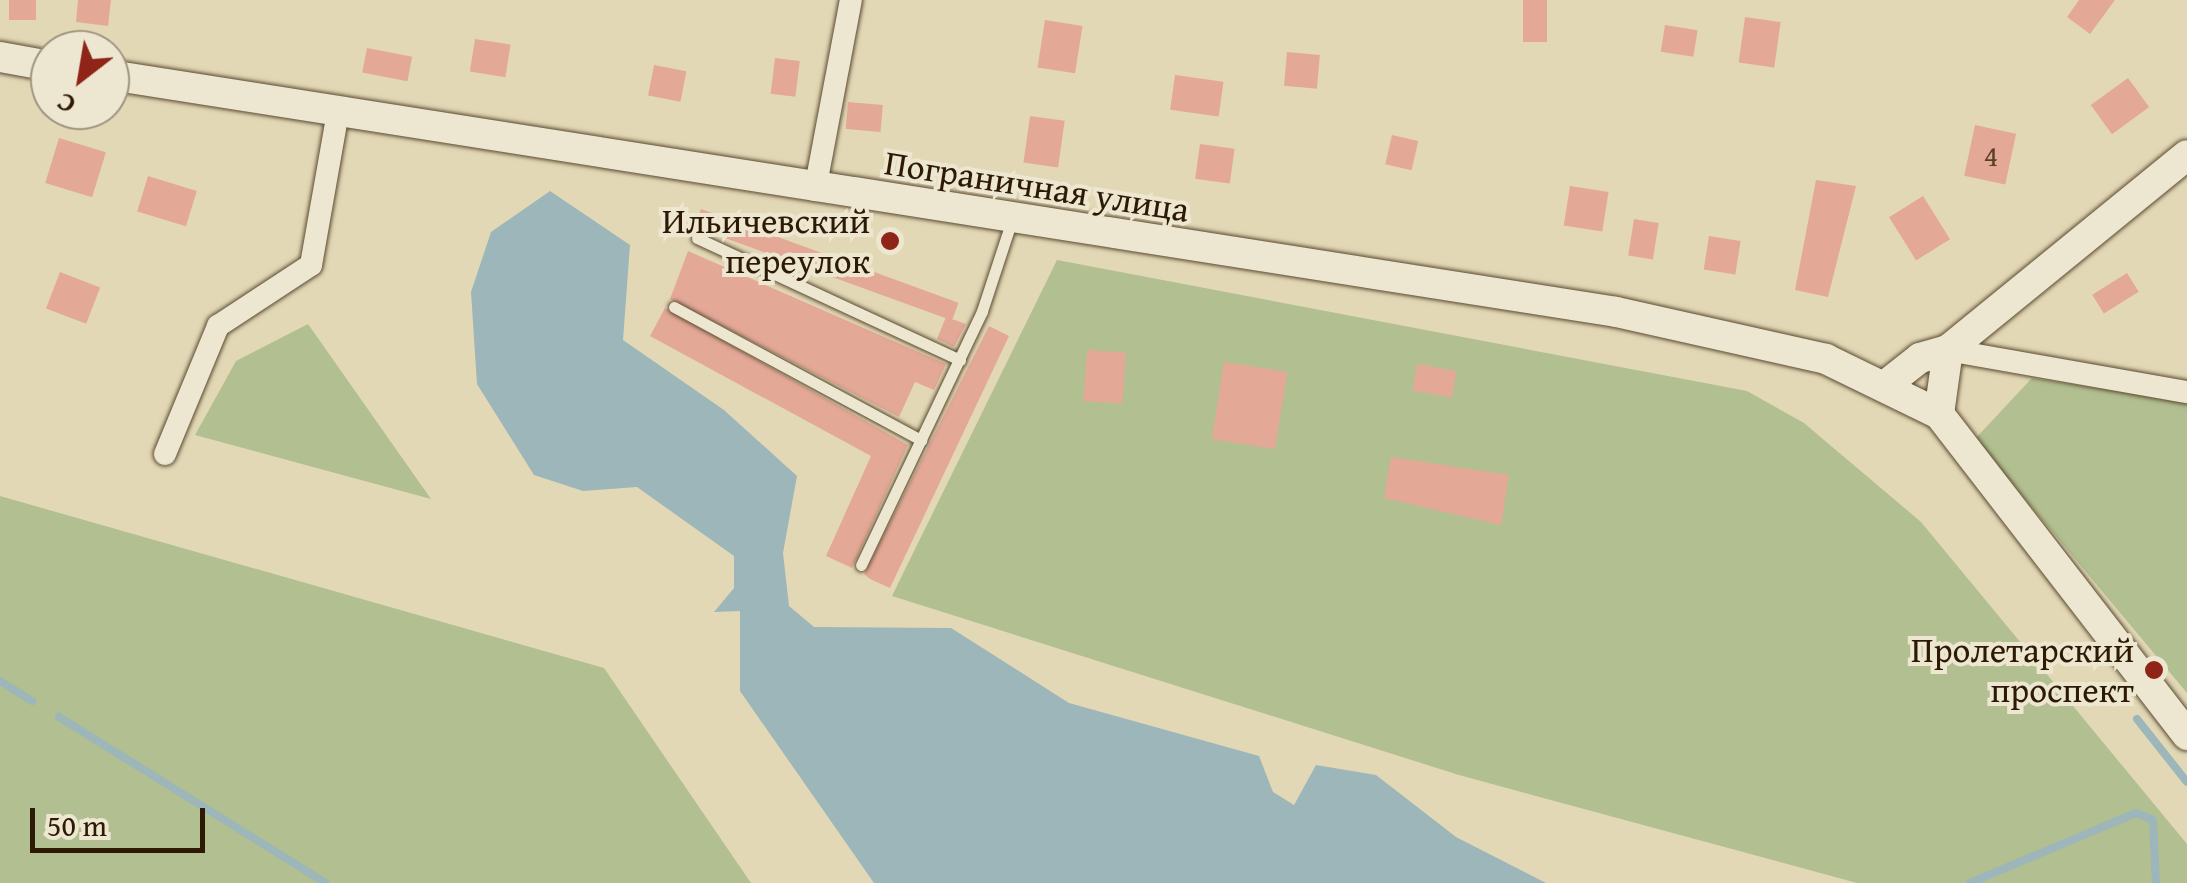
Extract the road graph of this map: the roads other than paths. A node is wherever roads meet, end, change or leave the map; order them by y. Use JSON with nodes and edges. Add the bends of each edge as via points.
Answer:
{"nodes":[{"id":1,"x":851,"y":0,"type":"edge"},
{"id":2,"x":0,"y":58,"type":"edge"},
{"id":3,"x":30,"y":63,"type":"edge"},
{"id":4,"x":130,"y":78,"type":"edge"},
{"id":5,"x":338,"y":112,"type":"junction"},
{"id":6,"x":2187,"y":155,"type":"edge"},
{"id":7,"x":814,"y":190,"type":"junction"},
{"id":8,"x":1012,"y":220,"type":"junction"},
{"id":9,"x":697,"y":238,"type":"dead end"},
{"id":10,"x":674,"y":307,"type":"dead end"},
{"id":11,"x":1948,"y":350,"type":"junction"},
{"id":12,"x":960,"y":360,"type":"junction"},
{"id":13,"x":1887,"y":384,"type":"junction"},
{"id":14,"x":2187,"y":392,"type":"edge"},
{"id":15,"x":1939,"y":414,"type":"junction"},
{"id":16,"x":920,"y":440,"type":"junction"},
{"id":17,"x":164,"y":454,"type":"dead end"},
{"id":18,"x":861,"y":565,"type":"dead end"},
{"id":19,"x":2187,"y":735,"type":"edge"}],
"edges":[{"from":1,"to":7,"type":"street"},
{"from":2,"to":3,"type":"main road"},
{"from":4,"to":5,"type":"main road","name":"Пограничная улица"},
{"from":5,"to":7,"type":"main road","name":"Пограничная улица"},
{"from":5,"to":17,"type":"street","via":[[311,265],[218,326]]},
{"from":6,"to":11,"type":"main road"},
{"from":7,"to":8,"type":"main road","name":"Пограничная улица"},
{"from":8,"to":12,"type":"lane"},
{"from":8,"to":13,"type":"main road","name":"Пограничная улица","via":[[1767,340]]},
{"from":9,"to":12,"type":"lane"},
{"from":10,"to":16,"type":"lane"},
{"from":11,"to":13,"type":"main road","via":[[1920,358]]},
{"from":11,"to":14,"type":"street"},
{"from":11,"to":15,"type":"main road"},
{"from":12,"to":16,"type":"lane"},
{"from":13,"to":15,"type":"main road","name":"Пограничная улица"},
{"from":15,"to":19,"type":"main road"},
{"from":16,"to":18,"type":"lane"}]}
